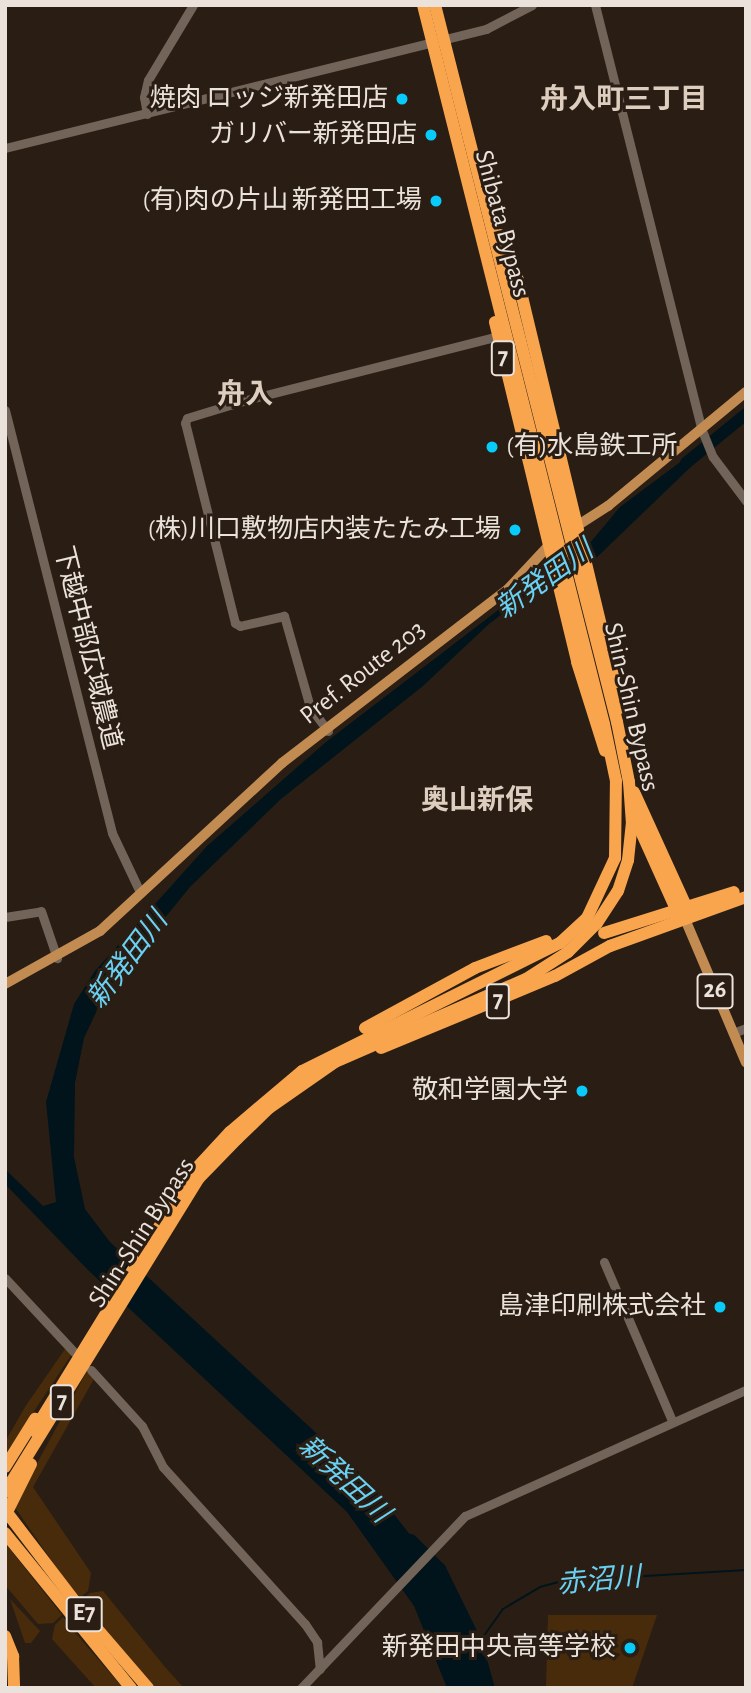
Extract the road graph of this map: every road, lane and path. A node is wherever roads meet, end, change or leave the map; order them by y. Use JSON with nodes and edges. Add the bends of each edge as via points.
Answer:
{"nodes":[{"id":1,"x":193,"y":5,"type":"edge"},
{"id":2,"x":424,"y":5,"type":"edge"},
{"id":3,"x":435,"y":5,"type":"edge"},
{"id":4,"x":532,"y":5,"type":"edge"},
{"id":5,"x":595,"y":5,"type":"edge"},
{"id":6,"x":438,"y":40,"type":"junction"},
{"id":7,"x":147,"y":114,"type":"junction"},
{"id":8,"x":5,"y":148,"type":"edge"},
{"id":9,"x":464,"y":170,"type":"junction"},
{"id":10,"x":481,"y":189,"type":"junction"},
{"id":11,"x":499,"y":336,"type":"junction"},
{"id":12,"x":746,"y":391,"type":"edge"},
{"id":13,"x":5,"y":410,"type":"edge"},
{"id":14,"x":533,"y":414,"type":"junction"},
{"id":15,"x":703,"y":434,"type":"junction"},
{"id":16,"x":746,"y":501,"type":"edge"},
{"id":17,"x":567,"y":531,"type":"junction"},
{"id":18,"x":547,"y":546,"type":"junction"},
{"id":19,"x":328,"y":731,"type":"junction"},
{"id":20,"x":746,"y":889,"type":"edge"},
{"id":21,"x":140,"y":891,"type":"junction"},
{"id":22,"x":746,"y":897,"type":"edge"},
{"id":23,"x":682,"y":911,"type":"junction"},
{"id":24,"x":5,"y":917,"type":"edge"},
{"id":25,"x":604,"y":933,"type":"dead end"},
{"id":26,"x":546,"y":941,"type":"dead end"},
{"id":27,"x":57,"y":958,"type":"junction"},
{"id":28,"x":5,"y":984,"type":"edge"},
{"id":29,"x":746,"y":1028,"type":"edge"},
{"id":30,"x":733,"y":1033,"type":"junction"},
{"id":31,"x":746,"y":1063,"type":"edge"},
{"id":32,"x":306,"y":1074,"type":"junction"},
{"id":33,"x":604,"y":1262,"type":"dead end"},
{"id":34,"x":5,"y":1278,"type":"edge"},
{"id":35,"x":74,"y":1352,"type":"dead end"},
{"id":36,"x":91,"y":1370,"type":"dead end"},
{"id":37,"x":746,"y":1390,"type":"edge"},
{"id":38,"x":62,"y":1393,"type":"junction"},
{"id":39,"x":672,"y":1421,"type":"junction"},
{"id":40,"x":5,"y":1467,"type":"edge"},
{"id":41,"x":5,"y":1478,"type":"edge"},
{"id":42,"x":5,"y":1492,"type":"edge"},
{"id":43,"x":5,"y":1510,"type":"edge"},
{"id":44,"x":5,"y":1516,"type":"edge"},
{"id":45,"x":5,"y":1533,"type":"edge"},
{"id":46,"x":5,"y":1636,"type":"edge"},
{"id":47,"x":5,"y":1658,"type":"edge"},
{"id":48,"x":320,"y":1669,"type":"junction"},
{"id":49,"x":6,"y":1688,"type":"edge"},
{"id":50,"x":14,"y":1688,"type":"edge"},
{"id":51,"x":131,"y":1688,"type":"edge"},
{"id":52,"x":148,"y":1688,"type":"edge"},
{"id":53,"x":301,"y":1688,"type":"edge"}],
"edges":[{"from":1,"to":7,"type":"street","via":[[148,80]]},
{"from":2,"to":6,"type":"highway","name":"Shibata Bypass","number":"7"},
{"from":3,"to":6,"type":"highway","name":"Shibata Bypass","number":"7"},
{"from":4,"to":6,"type":"street","via":[[486,29]]},
{"from":5,"to":15,"type":"street"},
{"from":6,"to":7,"type":"street"},
{"from":6,"to":9,"type":"highway","name":"Shibata Bypass","number":"7"},
{"from":6,"to":10,"type":"highway","name":"Shibata Bypass","number":"7"},
{"from":7,"to":8,"type":"street"},
{"from":9,"to":11,"type":"highway","number":"7"},
{"from":9,"to":14,"type":"highway","name":"Shibata Bypass","number":"7"},
{"from":10,"to":14,"type":"highway","name":"Shibata Bypass","number":"7"},
{"from":10,"to":17,"type":"highway","number":"7","via":[[518,280]]},
{"from":11,"to":18,"type":"highway","number":"7"},
{"from":11,"to":19,"type":"street","via":[[187,418],[235,623],[240,626],[284,616],[310,708]]},
{"from":12,"to":15,"type":"main road","name":"Pref. Route 203"},
{"from":13,"to":21,"type":"street","name":"下越中部広域農道","via":[[112,833]]},
{"from":14,"to":17,"type":"highway","name":"Shibata Bypass","number":"7"},
{"from":15,"to":16,"type":"street","via":[[713,457]]},
{"from":15,"to":17,"type":"main road","name":"Pref. Route 203"},
{"from":17,"to":18,"type":"main road","name":"Pref. Route 203"},
{"from":17,"to":23,"type":"highway","number":"7","via":[[581,541],[589,566],[624,722],[635,799]]},
{"from":17,"to":32,"type":"highway","name":"Shin-Shin Bypass","number":"7","via":[[629,782],[632,824],[628,860],[597,923],[568,952],[526,979]]},
{"from":18,"to":19,"type":"main road","name":"Pref. Route 203","via":[[509,588]]},
{"from":18,"to":23,"type":"highway","number":"7","via":[[596,732]]},
{"from":19,"to":21,"type":"main road","name":"Pref. Route 203","via":[[282,763]]},
{"from":20,"to":23,"type":"highway"},
{"from":21,"to":27,"type":"main road","name":"Pref. Route 203","via":[[100,931]]},
{"from":22,"to":23,"type":"highway"},
{"from":23,"to":25,"type":"highway"},
{"from":23,"to":30,"type":"main road","number":"26"},
{"from":23,"to":32,"type":"highway","number":"7","via":[[555,976]]},
{"from":24,"to":27,"type":"street","via":[[41,911]]},
{"from":26,"to":32,"type":"highway","number":"7","via":[[518,948],[463,974],[326,1050]]},
{"from":27,"to":28,"type":"main road","name":"Pref. Route 203"},
{"from":29,"to":30,"type":"street"},
{"from":30,"to":31,"type":"main road","number":"26"},
{"from":32,"to":38,"type":"highway","name":"Shin-Shin Bypass","number":"7","via":[[255,1115],[195,1176]]},
{"from":33,"to":39,"type":"street"},
{"from":34,"to":35,"type":"street"},
{"from":36,"to":48,"type":"street","via":[[142,1426],[163,1467],[305,1624],[317,1642]]},
{"from":37,"to":39,"type":"street"},
{"from":38,"to":40,"type":"highway","via":[[41,1409]]},
{"from":38,"to":41,"type":"highway","name":"Shin-Shin Bypass","number":"7"},
{"from":38,"to":42,"type":"highway","name":"Shin-Shin Bypass","number":"7"},
{"from":38,"to":44,"type":"highway"},
{"from":39,"to":48,"type":"street","via":[[481,1506],[449,1529]]},
{"from":43,"to":52,"type":"highway","number":"E7"},
{"from":45,"to":51,"type":"highway","number":"E7"},
{"from":46,"to":50,"type":"highway","via":[[13,1656]]},
{"from":47,"to":49,"type":"highway"},
{"from":48,"to":53,"type":"street"}]}
